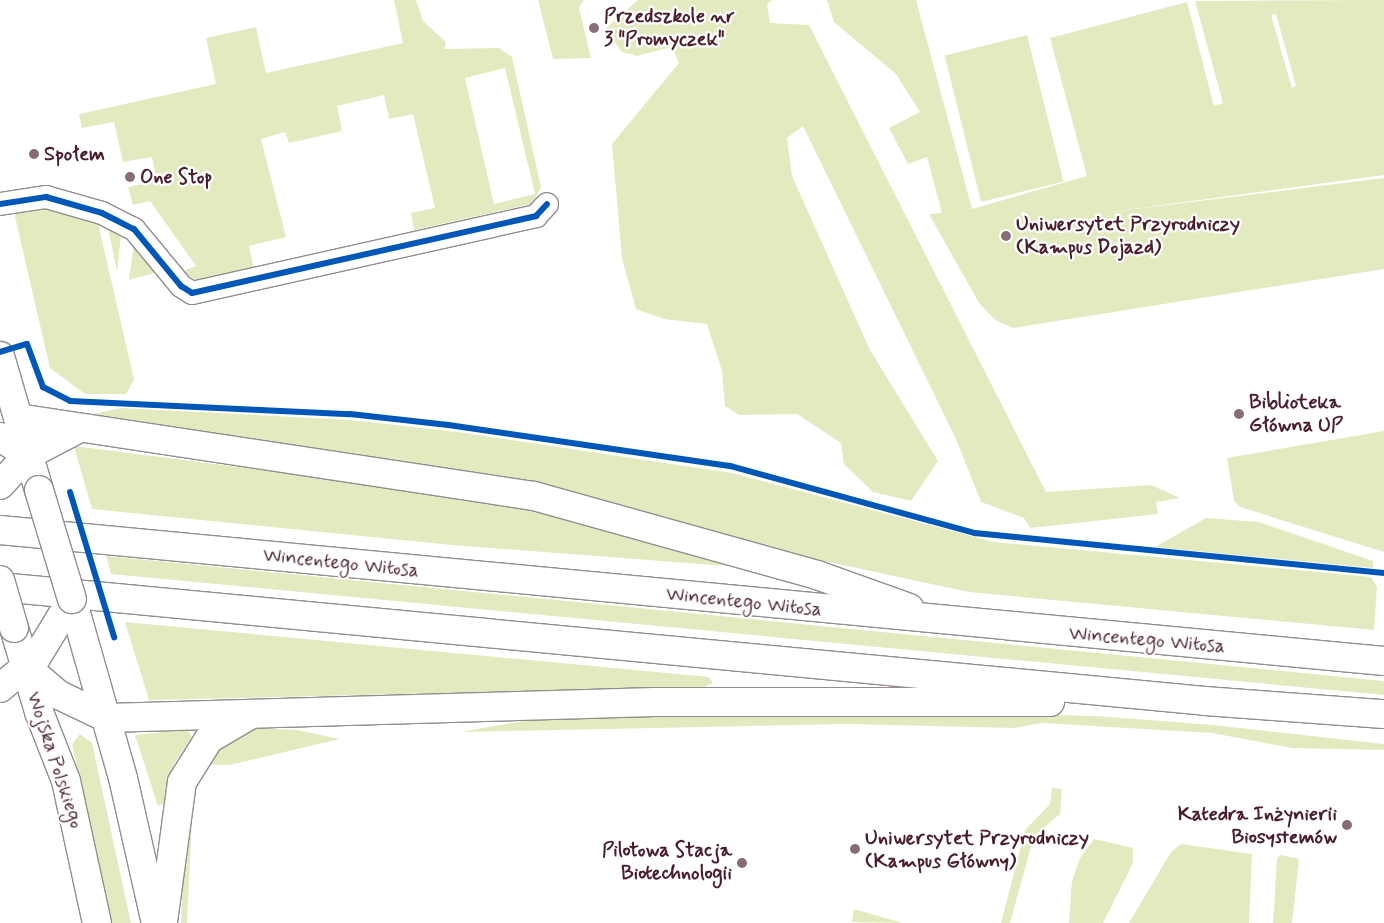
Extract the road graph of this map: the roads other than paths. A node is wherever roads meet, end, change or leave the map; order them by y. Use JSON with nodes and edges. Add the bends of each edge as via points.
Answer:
{"nodes":[{"id":1,"x":0,"y":204,"type":"edge"},
{"id":2,"x":547,"y":204,"type":"dead end"},
{"id":3,"x":0,"y":356,"type":"edge"},
{"id":4,"x":9,"y":427,"type":"edge"},
{"id":5,"x":78,"y":429,"type":"junction"},
{"id":6,"x":28,"y":455,"type":"junction"},
{"id":7,"x":0,"y":485,"type":"edge"},
{"id":8,"x":0,"y":530,"type":"edge"},
{"id":9,"x":0,"y":580,"type":"edge"},
{"id":10,"x":0,"y":587,"type":"edge"},
{"id":11,"x":72,"y":599,"type":"junction"},
{"id":12,"x":941,"y":621,"type":"junction"},
{"id":13,"x":1384,"y":661,"type":"edge"},
{"id":14,"x":27,"y":668,"type":"junction"},
{"id":15,"x":0,"y":688,"type":"edge"},
{"id":16,"x":0,"y":701,"type":"edge"},
{"id":17,"x":1205,"y":701,"type":"junction"},
{"id":18,"x":39,"y":712,"type":"junction"},
{"id":19,"x":265,"y":712,"type":"junction"},
{"id":20,"x":1384,"y":714,"type":"edge"},
{"id":21,"x":107,"y":718,"type":"junction"},
{"id":22,"x":96,"y":923,"type":"edge"},
{"id":23,"x":156,"y":923,"type":"edge"},
{"id":24,"x":163,"y":923,"type":"edge"}],
"edges":[{"from":1,"to":2,"type":"street","via":[[46,197],[108,216],[140,236],[181,286],[192,293],[536,216]]},
{"from":3,"to":4,"type":"main road"},
{"from":4,"to":5,"type":"main road"},
{"from":4,"to":6,"type":"main road"},
{"from":5,"to":6,"type":"main road"},
{"from":5,"to":12,"type":"main road","via":[[470,484],[567,503],[841,582]]},
{"from":6,"to":7,"type":"main road"},
{"from":6,"to":11,"type":"main road","bridge":true},
{"from":8,"to":12,"type":"main road","name":"Wincentego Witosa"},
{"from":9,"to":14,"type":"main road","name":"Wojska Polskiego","bridge":true},
{"from":10,"to":17,"type":"main road"},
{"from":11,"to":14,"type":"main road","via":[[54,632]]},
{"from":11,"to":21,"type":"main road"},
{"from":12,"to":13,"type":"main road","name":"Wincentego Witosa"},
{"from":14,"to":15,"type":"main road"},
{"from":14,"to":18,"type":"main road","name":"Wojska Polskiego"},
{"from":14,"to":21,"type":"main road","via":[[52,692]]},
{"from":16,"to":18,"type":"main road"},
{"from":17,"to":19,"type":"main road","via":[[655,702]]},
{"from":17,"to":20,"type":"main road"},
{"from":18,"to":22,"type":"main road","name":"Wojska Polskiego","via":[[66,780]]},
{"from":19,"to":21,"type":"main road"},
{"from":19,"to":24,"type":"main road","via":[[226,726],[202,747],[187,769],[177,799]]},
{"from":21,"to":23,"type":"main road"}]}
